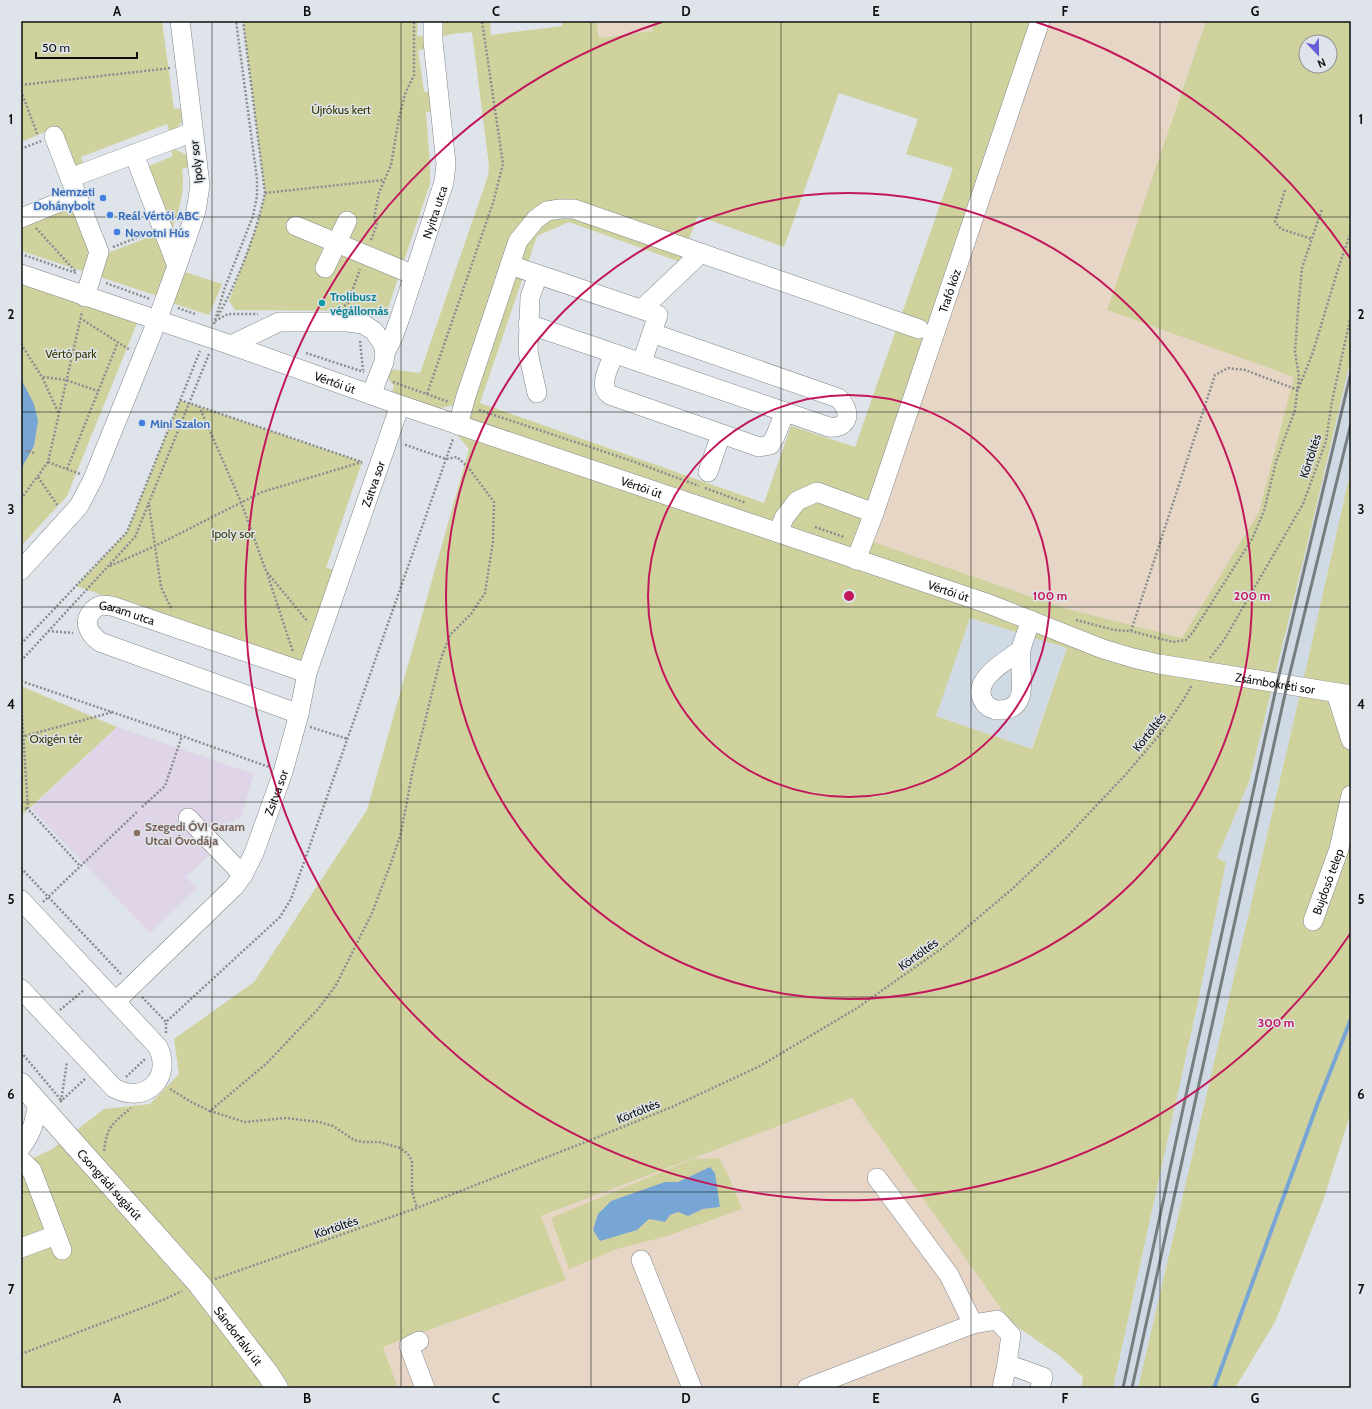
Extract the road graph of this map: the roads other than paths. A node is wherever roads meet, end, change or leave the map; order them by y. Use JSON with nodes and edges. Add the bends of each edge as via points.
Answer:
{"nodes":[{"id":1,"x":180,"y":21,"type":"edge"},
{"id":2,"x":433,"y":21,"type":"edge"},
{"id":3,"x":1040,"y":21,"type":"edge"},
{"id":4,"x":193,"y":132,"type":"junction"},
{"id":5,"x":47,"y":139,"type":"road end"},
{"id":6,"x":134,"y":154,"type":"junction"},
{"id":7,"x":74,"y":187,"type":"junction"},
{"id":8,"x":23,"y":217,"type":"edge"},
{"id":9,"x":347,"y":221,"type":"dead end"},
{"id":10,"x":296,"y":226,"type":"dead end"},
{"id":11,"x":336,"y":243,"type":"junction"},
{"id":12,"x":701,"y":254,"type":"junction"},
{"id":13,"x":510,"y":265,"type":"junction"},
{"id":14,"x":177,"y":266,"type":"junction"},
{"id":15,"x":325,"y":268,"type":"dead end"},
{"id":16,"x":21,"y":274,"type":"edge"},
{"id":17,"x":414,"y":275,"type":"junction"},
{"id":18,"x":538,"y":275,"type":"junction"},
{"id":19,"x":85,"y":296,"type":"junction"},
{"id":20,"x":642,"y":309,"type":"junction"},
{"id":21,"x":157,"y":321,"type":"junction"},
{"id":22,"x":528,"y":324,"type":"junction"},
{"id":23,"x":919,"y":329,"type":"dead end"},
{"id":24,"x":652,"y":333,"type":"junction"},
{"id":25,"x":231,"y":345,"type":"junction"},
{"id":26,"x":385,"y":353,"type":"junction"},
{"id":27,"x":614,"y":354,"type":"junction"},
{"id":28,"x":642,"y":362,"type":"junction"},
{"id":29,"x":537,"y":393,"type":"dead end"},
{"id":30,"x":371,"y":395,"type":"junction"},
{"id":31,"x":400,"y":405,"type":"junction"},
{"id":32,"x":785,"y":412,"type":"junction"},
{"id":33,"x":458,"y":425,"type":"junction"},
{"id":34,"x":721,"y":434,"type":"junction"},
{"id":35,"x":708,"y":472,"type":"dead end"},
{"id":36,"x":874,"y":513,"type":"junction"},
{"id":37,"x":778,"y":533,"type":"junction"},
{"id":38,"x":859,"y":551,"type":"junction"},
{"id":39,"x":21,"y":570,"type":"edge"},
{"id":40,"x":1031,"y":620,"type":"junction"},
{"id":41,"x":1021,"y":650,"type":"dead end"},
{"id":42,"x":303,"y":672,"type":"junction"},
{"id":43,"x":1199,"y":672,"type":"joint"},
{"id":44,"x":1343,"y":694,"type":"edge"},
{"id":45,"x":298,"y":718,"type":"junction"},
{"id":46,"x":1351,"y":740,"type":"edge"},
{"id":47,"x":1351,"y":795,"type":"edge"},
{"id":48,"x":188,"y":818,"type":"dead end"},
{"id":49,"x":243,"y":875,"type":"junction"},
{"id":50,"x":27,"y":906,"type":"edge"},
{"id":51,"x":1313,"y":921,"type":"dead end"},
{"id":52,"x":21,"y":990,"type":"edge"},
{"id":53,"x":116,"y":1001,"type":"junction"},
{"id":54,"x":21,"y":1084,"type":"edge"},
{"id":55,"x":49,"y":1106,"type":"junction"},
{"id":56,"x":21,"y":1147,"type":"edge"},
{"id":57,"x":21,"y":1160,"type":"edge"},
{"id":58,"x":877,"y":1178,"type":"dead end"},
{"id":59,"x":21,"y":1248,"type":"edge"},
{"id":60,"x":641,"y":1260,"type":"dead end"},
{"id":61,"x":191,"y":1288,"type":"joint"},
{"id":62,"x":973,"y":1324,"type":"junction"},
{"id":63,"x":419,"y":1341,"type":"dead end"},
{"id":64,"x":1007,"y":1364,"type":"junction"},
{"id":65,"x":277,"y":1388,"type":"edge"},
{"id":66,"x":424,"y":1388,"type":"edge"},
{"id":67,"x":692,"y":1388,"type":"edge"},
{"id":68,"x":807,"y":1388,"type":"edge"},
{"id":69,"x":1002,"y":1388,"type":"edge"},
{"id":70,"x":1040,"y":1388,"type":"edge"}],
"edges":[{"from":1,"to":4,"type":"street","name":"Ipoly sor"},
{"from":2,"to":17,"type":"street","name":"Nyitra utca","via":[[446,164],[444,182]]},
{"from":3,"to":36,"type":"street","name":"Trafó köz"},
{"from":4,"to":6,"type":"street"},
{"from":4,"to":14,"type":"street","name":"Ipoly sor","via":[[200,185],[196,211]]},
{"from":5,"to":7,"type":"street"},
{"from":6,"to":7,"type":"street"},
{"from":6,"to":14,"type":"street"},
{"from":7,"to":8,"type":"street"},
{"from":7,"to":19,"type":"street","via":[[99,252]]},
{"from":9,"to":11,"type":"street"},
{"from":10,"to":11,"type":"street"},
{"from":11,"to":15,"type":"street"},
{"from":11,"to":17,"type":"street"},
{"from":12,"to":13,"type":"street","via":[[574,209],[560,208],[547,211],[531,224],[518,241]]},
{"from":12,"to":20,"type":"street"},
{"from":12,"to":23,"type":"street"},
{"from":13,"to":18,"type":"street"},
{"from":13,"to":33,"type":"street"},
{"from":14,"to":21,"type":"street","name":"Ipoly sor"},
{"from":16,"to":19,"type":"street","name":"Vértói út"},
{"from":17,"to":26,"type":"street","name":"Nyitra utca","via":[[399,322]]},
{"from":18,"to":20,"type":"street"},
{"from":18,"to":22,"type":"street","via":[[530,297]]},
{"from":19,"to":21,"type":"street","name":"Vértói út"},
{"from":20,"to":24,"type":"street","via":[[658,315]]},
{"from":21,"to":25,"type":"street","name":"Vértói út"},
{"from":21,"to":39,"type":"street","name":"Ipoly sor","via":[[93,479],[79,506]]},
{"from":22,"to":27,"type":"street"},
{"from":22,"to":29,"type":"street","via":[[528,352]]},
{"from":24,"to":28,"type":"street"},
{"from":24,"to":32,"type":"street","via":[[838,398],[848,412],[846,419],[835,428]]},
{"from":25,"to":26,"type":"street","via":[[279,322],[358,323],[374,331],[383,344]]},
{"from":25,"to":30,"type":"street","name":"Vértói út"},
{"from":26,"to":30,"type":"street","name":"Nyitra utca","via":[[384,362],[371,375]]},
{"from":27,"to":28,"type":"street"},
{"from":27,"to":34,"type":"street","via":[[604,388],[610,395]]},
{"from":28,"to":32,"type":"street"},
{"from":30,"to":31,"type":"street","name":"Vértói út"},
{"from":31,"to":33,"type":"street","name":"Vértói út"},
{"from":31,"to":42,"type":"street","name":"Zsitva sor","via":[[320,636]]},
{"from":32,"to":34,"type":"street","via":[[776,437],[770,445],[759,447]]},
{"from":33,"to":37,"type":"street","name":"Vértói út"},
{"from":34,"to":35,"type":"street"},
{"from":36,"to":37,"type":"street","via":[[817,492],[797,500],[784,518]]},
{"from":36,"to":38,"type":"street","name":"Trafó köz"},
{"from":37,"to":38,"type":"street","name":"Vértói út"},
{"from":38,"to":40,"type":"street","name":"Vértói út"},
{"from":40,"to":41,"type":"street"},
{"from":40,"to":43,"type":"street","name":"Vértói út","via":[[1103,649]]},
{"from":42,"to":45,"type":"street","name":"Zsitva sor"},
{"from":42,"to":45,"type":"street","name":"Garam utca","via":[[112,606],[101,606],[93,610],[88,618],[87,626],[100,642]]},
{"from":43,"to":44,"type":"street","name":"Zsámbokréti sor"},
{"from":44,"to":46,"type":"street"},
{"from":45,"to":49,"type":"street","name":"Zsitva sor","via":[[283,772],[254,853]]},
{"from":47,"to":51,"type":"street","name":"Bujdosó telep","via":[[1339,849]]},
{"from":48,"to":49,"type":"street"},
{"from":49,"to":53,"type":"street","name":"Zsitva sor","via":[[234,888]]},
{"from":50,"to":53,"type":"street"},
{"from":52,"to":53,"type":"street","via":[[114,1088],[127,1094],[140,1093],[157,1081],[163,1068],[161,1053],[158,1046]]},
{"from":54,"to":55,"type":"main road","name":"Csongrádi sugárút"},
{"from":55,"to":56,"type":"street"},
{"from":55,"to":61,"type":"main road","name":"Csongrádi sugárút"},
{"from":57,"to":59,"type":"street","via":[[32,1171],[59,1242]]},
{"from":58,"to":62,"type":"street","via":[[948,1275]]},
{"from":60,"to":67,"type":"street"},
{"from":61,"to":65,"type":"main road","name":"Sándorfalvi út","via":[[244,1342]]},
{"from":62,"to":64,"type":"street","via":[[997,1320],[1011,1335]]},
{"from":62,"to":68,"type":"street"},
{"from":63,"to":66,"type":"street","via":[[409,1346]]},
{"from":64,"to":69,"type":"street"},
{"from":64,"to":70,"type":"street","via":[[1043,1377]]}]}
